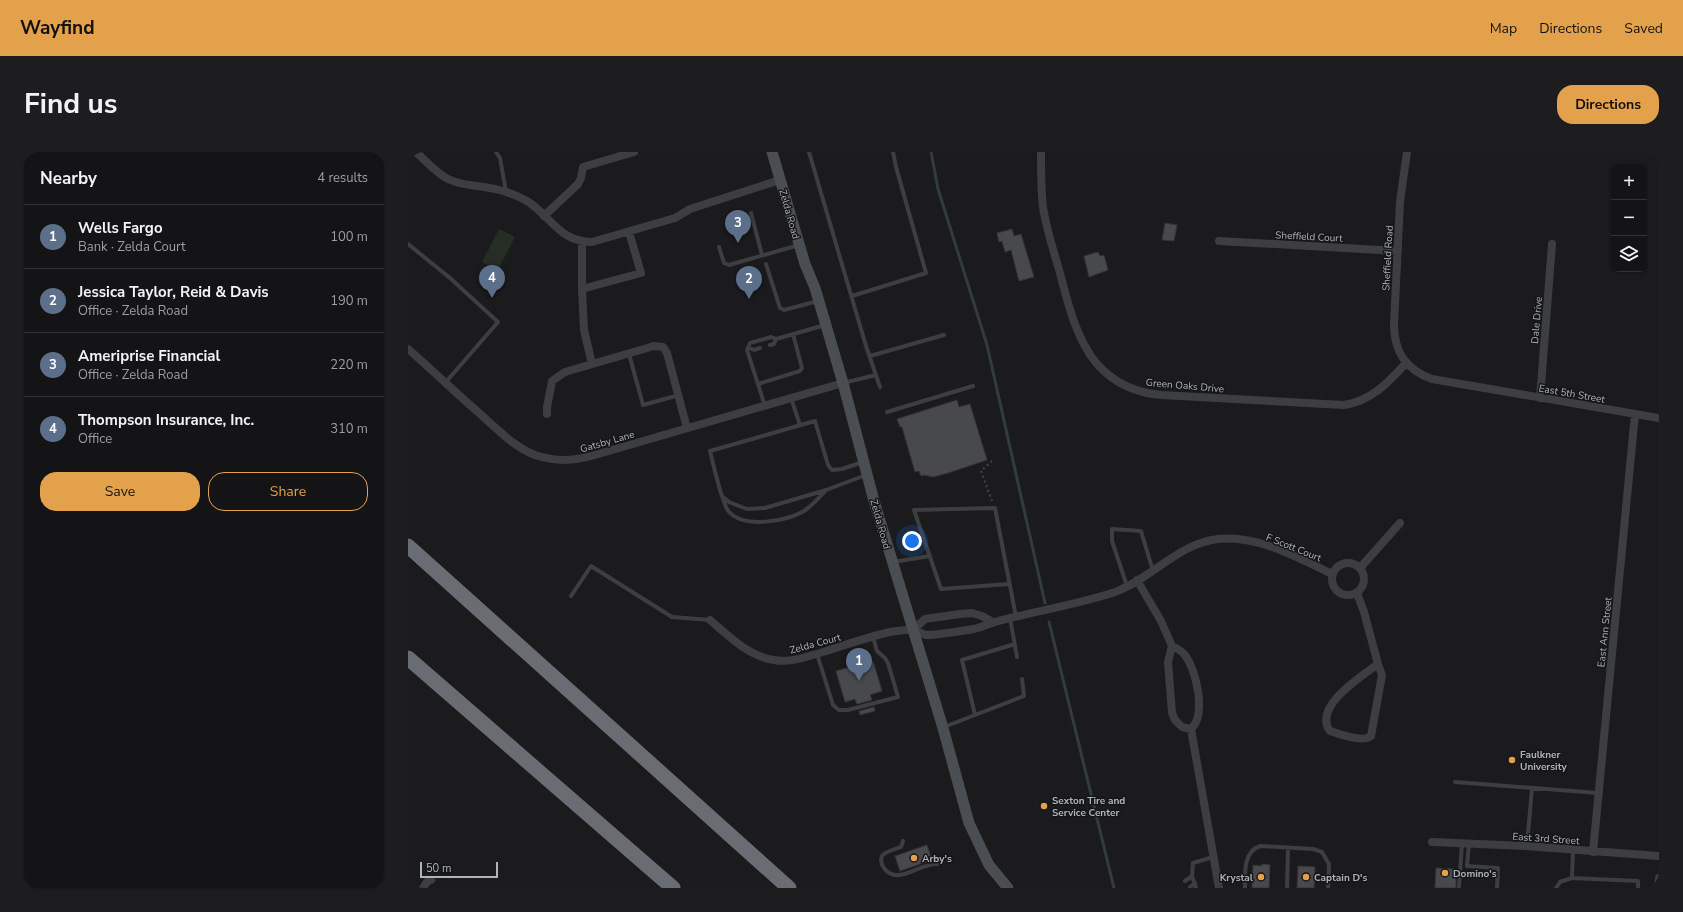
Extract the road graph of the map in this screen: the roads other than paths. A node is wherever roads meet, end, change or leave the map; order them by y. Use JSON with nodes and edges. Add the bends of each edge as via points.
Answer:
{"nodes":[{"id":1,"x":416,"y":152,"type":"edge"},
{"id":2,"x":496,"y":152,"type":"edge"},
{"id":3,"x":634,"y":152,"type":"edge"},
{"id":4,"x":772,"y":152,"type":"edge"},
{"id":5,"x":809,"y":152,"type":"edge"},
{"id":6,"x":893,"y":152,"type":"edge"},
{"id":7,"x":1041,"y":152,"type":"edge"},
{"id":8,"x":1407,"y":152,"type":"edge"},
{"id":9,"x":780,"y":180,"type":"junction"},
{"id":10,"x":506,"y":192,"type":"junction"},
{"id":11,"x":752,"y":213,"type":"dead end"},
{"id":12,"x":544,"y":216,"type":"junction"},
{"id":13,"x":629,"y":232,"type":"junction"},
{"id":14,"x":1219,"y":241,"type":"dead end"},
{"id":15,"x":582,"y":242,"type":"junction"},
{"id":16,"x":408,"y":244,"type":"edge"},
{"id":17,"x":1552,"y":244,"type":"dead end"},
{"id":18,"x":799,"y":245,"type":"junction"},
{"id":19,"x":719,"y":247,"type":"dead end"},
{"id":20,"x":1398,"y":251,"type":"junction"},
{"id":21,"x":762,"y":255,"type":"junction"},
{"id":22,"x":766,"y":264,"type":"dead end"},
{"id":23,"x":582,"y":289,"type":"junction"},
{"id":24,"x":852,"y":296,"type":"junction"},
{"id":25,"x":818,"y":301,"type":"junction"},
{"id":26,"x":826,"y":325,"type":"junction"},
{"id":27,"x":792,"y":334,"type":"junction"},
{"id":28,"x":944,"y":335,"type":"dead end"},
{"id":29,"x":776,"y":339,"type":"junction"},
{"id":30,"x":770,"y":345,"type":"dead end"},
{"id":31,"x":749,"y":348,"type":"junction"},
{"id":32,"x":760,"y":348,"type":"dead end"},
{"id":33,"x":408,"y":349,"type":"edge"},
{"id":34,"x":629,"y":354,"type":"junction"},
{"id":35,"x":870,"y":356,"type":"junction"},
{"id":36,"x":1406,"y":363,"type":"junction"},
{"id":37,"x":592,"y":364,"type":"junction"},
{"id":38,"x":876,"y":375,"type":"junction"},
{"id":39,"x":445,"y":383,"type":"junction"},
{"id":40,"x":843,"y":383,"type":"junction"},
{"id":41,"x":758,"y":384,"type":"junction"},
{"id":42,"x":973,"y":386,"type":"dead end"},
{"id":43,"x":880,"y":387,"type":"dead end"},
{"id":44,"x":679,"y":395,"type":"junction"},
{"id":45,"x":791,"y":398,"type":"junction"},
{"id":46,"x":1540,"y":398,"type":"junction"},
{"id":47,"x":765,"y":406,"type":"junction"},
{"id":48,"x":886,"y":412,"type":"dead end"},
{"id":49,"x":547,"y":414,"type":"dead end"},
{"id":50,"x":1634,"y":414,"type":"junction"},
{"id":51,"x":1659,"y":418,"type":"edge"},
{"id":52,"x":800,"y":425,"type":"junction"},
{"id":53,"x":687,"y":428,"type":"junction"},
{"id":54,"x":864,"y":462,"type":"junction"},
{"id":55,"x":867,"y":475,"type":"junction"},
{"id":56,"x":826,"y":490,"type":"junction"},
{"id":57,"x":723,"y":496,"type":"junction"},
{"id":58,"x":1400,"y":523,"type":"dead end"},
{"id":59,"x":408,"y":546,"type":"edge"},
{"id":60,"x":930,"y":556,"type":"junction"},
{"id":61,"x":893,"y":562,"type":"junction"},
{"id":62,"x":1360,"y":568,"type":"junction"},
{"id":63,"x":1153,"y":572,"type":"junction"},
{"id":64,"x":1332,"y":574,"type":"junction"},
{"id":65,"x":1137,"y":580,"type":"junction"},
{"id":66,"x":1009,"y":584,"type":"junction"},
{"id":67,"x":1127,"y":586,"type":"junction"},
{"id":68,"x":1357,"y":592,"type":"junction"},
{"id":69,"x":571,"y":596,"type":"dead end"},
{"id":70,"x":1013,"y":618,"type":"junction"},
{"id":71,"x":710,"y":620,"type":"joint"},
{"id":72,"x":993,"y":622,"type":"junction"},
{"id":73,"x":913,"y":630,"type":"junction"},
{"id":74,"x":873,"y":637,"type":"junction"},
{"id":75,"x":1015,"y":644,"type":"junction"},
{"id":76,"x":1172,"y":646,"type":"junction"},
{"id":77,"x":817,"y":654,"type":"junction"},
{"id":78,"x":1017,"y":657,"type":"dead end"},
{"id":79,"x":408,"y":658,"type":"edge"},
{"id":80,"x":1378,"y":664,"type":"junction"},
{"id":81,"x":1022,"y":680,"type":"dead end"},
{"id":82,"x":975,"y":715,"type":"junction"},
{"id":83,"x":943,"y":728,"type":"junction"},
{"id":84,"x":1191,"y":729,"type":"junction"},
{"id":85,"x":1455,"y":782,"type":"dead end"},
{"id":86,"x":1532,"y":788,"type":"junction"},
{"id":87,"x":1598,"y":793,"type":"junction"},
{"id":88,"x":1528,"y":834,"type":"dead end"},
{"id":89,"x":903,"y":841,"type":"dead end"},
{"id":90,"x":1432,"y":842,"type":"dead end"},
{"id":91,"x":1465,"y":843,"type":"junction"},
{"id":92,"x":1288,"y":848,"type":"junction"},
{"id":93,"x":1573,"y":850,"type":"junction"},
{"id":94,"x":1593,"y":852,"type":"junction"},
{"id":95,"x":1659,"y":856,"type":"edge"},
{"id":96,"x":1213,"y":857,"type":"junction"},
{"id":97,"x":938,"y":864,"type":"dead end"},
{"id":98,"x":1192,"y":876,"type":"junction"},
{"id":99,"x":1572,"y":878,"type":"junction"},
{"id":100,"x":1659,"y":878,"type":"edge"},
{"id":101,"x":431,"y":880,"type":"dead end"},
{"id":102,"x":1184,"y":881,"type":"dead end"},
{"id":103,"x":1195,"y":886,"type":"edge"},
{"id":104,"x":423,"y":888,"type":"edge"},
{"id":105,"x":673,"y":888,"type":"edge"},
{"id":106,"x":789,"y":888,"type":"edge"},
{"id":107,"x":1008,"y":888,"type":"edge"},
{"id":108,"x":1190,"y":888,"type":"edge"},
{"id":109,"x":1219,"y":888,"type":"edge"},
{"id":110,"x":1245,"y":888,"type":"edge"},
{"id":111,"x":1287,"y":888,"type":"edge"},
{"id":112,"x":1328,"y":888,"type":"edge"},
{"id":113,"x":1459,"y":888,"type":"edge"},
{"id":114,"x":1497,"y":888,"type":"edge"},
{"id":115,"x":1556,"y":888,"type":"edge"},
{"id":116,"x":1638,"y":888,"type":"edge"},
{"id":117,"x":1658,"y":888,"type":"edge"}],
"edges":[{"from":1,"to":10,"type":"street","via":[[448,179]]},
{"from":2,"to":10,"type":"lane","via":[[500,158]]},
{"from":3,"to":12,"type":"street","via":[[583,167],[578,184]]},
{"from":4,"to":9,"type":"main road","name":"Zelda Road"},
{"from":5,"to":24,"type":"lane"},
{"from":6,"to":24,"type":"lane","via":[[926,274]]},
{"from":7,"to":36,"type":"street","name":"Green Oaks Drive","via":[[1043,207],[1067,298],[1080,335],[1098,364],[1126,386],[1161,395],[1344,405],[1371,396]]},
{"from":8,"to":20,"type":"street","name":"Sheffield Road","via":[[1400,202]]},
{"from":9,"to":13,"type":"street"},
{"from":9,"to":18,"type":"main road","name":"Zelda Road"},
{"from":10,"to":12,"type":"street","via":[[529,203]]},
{"from":11,"to":21,"type":"lane"},
{"from":12,"to":15,"type":"street","via":[[564,235]]},
{"from":13,"to":15,"type":"street","via":[[592,242]]},
{"from":13,"to":23,"type":"street","via":[[641,273]]},
{"from":14,"to":20,"type":"street","name":"Sheffield Court"},
{"from":15,"to":23,"type":"street"},
{"from":16,"to":39,"type":"lane","via":[[498,322]]},
{"from":17,"to":46,"type":"street","name":"Dale Drive"},
{"from":18,"to":21,"type":"lane"},
{"from":18,"to":25,"type":"main road","name":"Zelda Road"},
{"from":19,"to":21,"type":"lane","via":[[724,263],[729,265]]},
{"from":20,"to":36,"type":"street","name":"Sheffield Road","via":[[1394,336],[1397,348]]},
{"from":22,"to":25,"type":"lane","via":[[780,308],[784,310]]},
{"from":23,"to":37,"type":"street","via":[[584,330]]},
{"from":24,"to":35,"type":"lane"},
{"from":25,"to":26,"type":"main road","name":"Zelda Road"},
{"from":26,"to":27,"type":"lane"},
{"from":26,"to":40,"type":"main road","name":"Zelda Road"},
{"from":27,"to":29,"type":"lane"},
{"from":27,"to":41,"type":"lane","via":[[802,368],[800,371]]},
{"from":28,"to":35,"type":"lane"},
{"from":29,"to":30,"type":"lane","via":[[774,344]]},
{"from":29,"to":31,"type":"lane","via":[[771,336],[750,343]]},
{"from":31,"to":32,"type":"lane"},
{"from":31,"to":41,"type":"lane","via":[[747,350]]},
{"from":33,"to":39,"type":"street","name":"Gatsby Lane"},
{"from":34,"to":37,"type":"street"},
{"from":34,"to":44,"type":"street","via":[[654,346],[663,347]]},
{"from":34,"to":44,"type":"lane","via":[[643,405]]},
{"from":35,"to":38,"type":"lane"},
{"from":36,"to":46,"type":"street","name":"East 5th Street","via":[[1432,379]]},
{"from":37,"to":49,"type":"street","via":[[565,372],[552,381]]},
{"from":38,"to":40,"type":"lane"},
{"from":38,"to":43,"type":"lane"},
{"from":39,"to":53,"type":"street","name":"Gatsby Lane","via":[[524,450],[553,460],[579,459]]},
{"from":40,"to":45,"type":"street","name":"Gatsby Lane"},
{"from":40,"to":54,"type":"main road","name":"Zelda Road"},
{"from":41,"to":47,"type":"lane"},
{"from":42,"to":48,"type":"lane"},
{"from":44,"to":53,"type":"street"},
{"from":45,"to":47,"type":"street","name":"Gatsby Lane"},
{"from":45,"to":52,"type":"lane"},
{"from":46,"to":50,"type":"street","name":"East 5th Street"},
{"from":47,"to":53,"type":"street","name":"Gatsby Lane"},
{"from":50,"to":51,"type":"street","name":"East 5th Street"},
{"from":50,"to":87,"type":"street","name":"East Ann Street"},
{"from":52,"to":54,"type":"lane","via":[[815,421],[828,465],[835,470]]},
{"from":52,"to":57,"type":"lane","via":[[710,451]]},
{"from":54,"to":55,"type":"main road","name":"Zelda Road"},
{"from":55,"to":56,"type":"lane"},
{"from":55,"to":61,"type":"main road","name":"Zelda Road"},
{"from":56,"to":57,"type":"lane","via":[[756,509],[739,506]]},
{"from":56,"to":57,"type":"lane","via":[[802,512],[775,521],[753,521],[735,516],[726,507]]},
{"from":58,"to":62,"type":"street"},
{"from":59,"to":106,"type":"highway"},
{"from":60,"to":61,"type":"lane"},
{"from":60,"to":66,"type":"lane","via":[[941,589]]},
{"from":60,"to":66,"type":"lane","via":[[914,510],[995,508]]},
{"from":61,"to":73,"type":"main road","name":"Zelda Road"},
{"from":62,"to":64,"type":"street","via":[[1352,563],[1342,564],[1337,566]]},
{"from":62,"to":68,"type":"street","via":[[1364,579]]},
{"from":63,"to":64,"type":"street","name":"F Scott Court","via":[[1194,546],[1226,539],[1263,545],[1290,554]]},
{"from":63,"to":65,"type":"street","name":"F Scott Court"},
{"from":63,"to":67,"type":"lane","via":[[1141,531],[1112,529],[1112,541]]},
{"from":64,"to":68,"type":"street","via":[[1331,581],[1336,591],[1346,595]]},
{"from":65,"to":67,"type":"street","name":"F Scott Court"},
{"from":65,"to":76,"type":"street"},
{"from":66,"to":70,"type":"lane"},
{"from":67,"to":70,"type":"street","name":"F Scott Court","via":[[1104,595]]},
{"from":68,"to":80,"type":"street"},
{"from":69,"to":71,"type":"lane","via":[[591,566],[672,617]]},
{"from":70,"to":72,"type":"street","name":"F Scott Court"},
{"from":70,"to":75,"type":"lane"},
{"from":71,"to":77,"type":"street","name":"Zelda Court","via":[[746,650],[765,658],[795,660]]},
{"from":72,"to":73,"type":"street","name":"F Scott Court","via":[[974,629],[926,635]]},
{"from":72,"to":73,"type":"street","via":[[972,613],[960,614],[925,619]]},
{"from":73,"to":74,"type":"street","name":"Zelda Court"},
{"from":73,"to":83,"type":"main road","name":"Zelda Road"},
{"from":74,"to":77,"type":"street","name":"Zelda Court"},
{"from":74,"to":77,"type":"lane","via":[[877,650],[886,658],[898,697],[839,710],[833,705]]},
{"from":75,"to":78,"type":"lane"},
{"from":75,"to":82,"type":"lane","via":[[962,660]]},
{"from":76,"to":84,"type":"street","via":[[1168,662],[1172,712],[1182,727]]},
{"from":76,"to":84,"type":"street","via":[[1184,653],[1194,676],[1199,715],[1196,725]]},
{"from":79,"to":105,"type":"highway"},
{"from":80,"to":80,"type":"street","via":[[1334,700],[1326,718],[1330,731],[1362,739],[1371,736],[1382,675]]},
{"from":81,"to":82,"type":"lane","via":[[1024,696]]},
{"from":82,"to":83,"type":"lane"},
{"from":83,"to":107,"type":"main road","name":"Zelda Road","via":[[969,823],[989,865]]},
{"from":84,"to":96,"type":"street"},
{"from":85,"to":86,"type":"lane"},
{"from":86,"to":87,"type":"lane"},
{"from":86,"to":88,"type":"lane"},
{"from":87,"to":94,"type":"street","name":"East Ann Street"},
{"from":89,"to":97,"type":"lane","via":[[901,846],[884,853],[882,857],[882,866],[888,873],[898,876],[932,863]]},
{"from":90,"to":91,"type":"street","name":"East 3rd Street"},
{"from":91,"to":93,"type":"street","name":"East 3rd Street"},
{"from":91,"to":113,"type":"lane"},
{"from":91,"to":114,"type":"lane","via":[[1467,866],[1498,868]]},
{"from":92,"to":110,"type":"lane","via":[[1260,846],[1252,849],[1246,865]]},
{"from":92,"to":111,"type":"lane"},
{"from":92,"to":112,"type":"lane","via":[[1322,852],[1329,864]]},
{"from":93,"to":94,"type":"street","name":"East 3rd Street"},
{"from":93,"to":99,"type":"lane"},
{"from":94,"to":95,"type":"street","name":"East 3rd Street"},
{"from":96,"to":98,"type":"lane","via":[[1193,863]]},
{"from":96,"to":109,"type":"street"},
{"from":98,"to":102,"type":"lane"},
{"from":98,"to":103,"type":"lane"},
{"from":99,"to":115,"type":"lane","via":[[1560,882]]},
{"from":99,"to":116,"type":"lane","via":[[1638,881]]},
{"from":100,"to":117,"type":"street"},
{"from":101,"to":104,"type":"street"},
{"from":103,"to":108,"type":"lane"}]}
